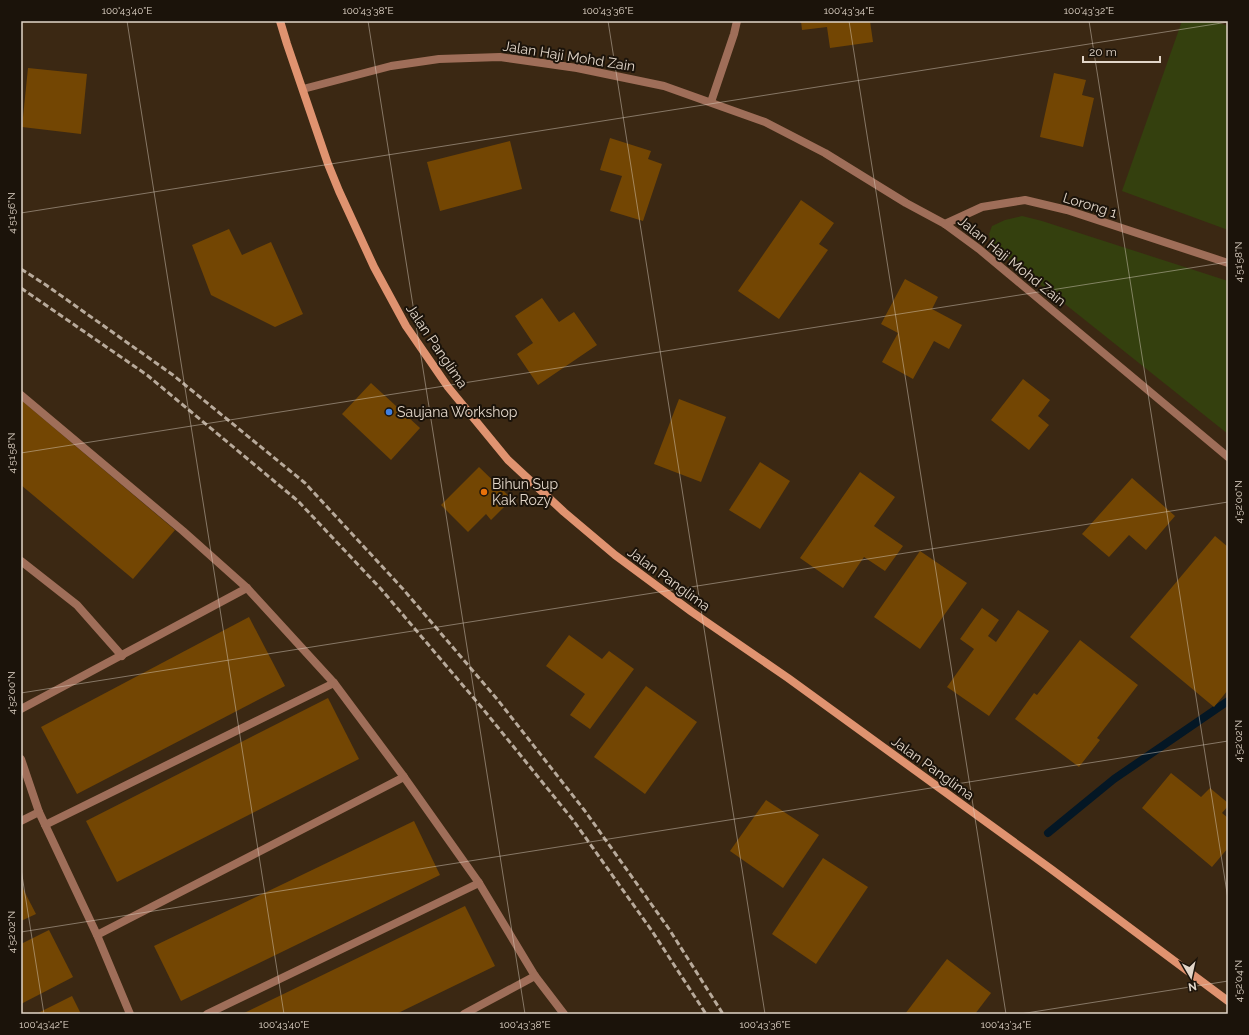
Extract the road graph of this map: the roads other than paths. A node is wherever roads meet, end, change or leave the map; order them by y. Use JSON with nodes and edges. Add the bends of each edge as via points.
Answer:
{"nodes":[{"id":1,"x":280,"y":21,"type":"edge"},
{"id":2,"x":737,"y":21,"type":"edge"},
{"id":3,"x":303,"y":89,"type":"junction"},
{"id":4,"x":711,"y":102,"type":"junction"},
{"id":5,"x":945,"y":224,"type":"junction"},
{"id":6,"x":1228,"y":263,"type":"edge"},
{"id":7,"x":21,"y":395,"type":"edge"},
{"id":8,"x":1228,"y":457,"type":"edge"},
{"id":9,"x":21,"y":561,"type":"edge"},
{"id":10,"x":247,"y":588,"type":"junction"},
{"id":11,"x":122,"y":656,"type":"junction"},
{"id":12,"x":334,"y":683,"type":"junction"},
{"id":13,"x":21,"y":709,"type":"edge"},
{"id":14,"x":21,"y":759,"type":"edge"},
{"id":15,"x":404,"y":777,"type":"junction"},
{"id":16,"x":39,"y":812,"type":"junction"},
{"id":17,"x":21,"y":821,"type":"edge"},
{"id":18,"x":45,"y":824,"type":"junction"},
{"id":19,"x":479,"y":884,"type":"junction"},
{"id":20,"x":97,"y":935,"type":"junction"},
{"id":21,"x":536,"y":976,"type":"junction"},
{"id":22,"x":1228,"y":1001,"type":"edge"},
{"id":23,"x":130,"y":1014,"type":"edge"},
{"id":24,"x":207,"y":1014,"type":"edge"},
{"id":25,"x":464,"y":1014,"type":"edge"},
{"id":26,"x":564,"y":1014,"type":"edge"}],
"edges":[{"from":1,"to":3,"type":"main road","name":"Jalan Panglima"},
{"from":2,"to":4,"type":"street"},
{"from":3,"to":4,"type":"street","name":"Jalan Haji Mohd Zain","via":[[391,66],[439,59],[500,57],[577,68],[664,86]]},
{"from":3,"to":22,"type":"main road","name":"Jalan Panglima","via":[[339,191],[374,267],[406,326],[448,387],[508,460],[620,559],[1051,869]]},
{"from":4,"to":5,"type":"street","name":"Jalan Haji Mohd Zain","via":[[764,122],[825,153]]},
{"from":5,"to":6,"type":"street","name":"Lorong 1","via":[[982,207],[1025,200],[1067,210]]},
{"from":5,"to":8,"type":"street","name":"Jalan Haji Mohd Zain","via":[[980,249]]},
{"from":7,"to":10,"type":"street"},
{"from":9,"to":11,"type":"street","via":[[77,605]]},
{"from":10,"to":11,"type":"street"},
{"from":10,"to":12,"type":"street"},
{"from":11,"to":13,"type":"street"},
{"from":12,"to":15,"type":"street"},
{"from":12,"to":18,"type":"street"},
{"from":14,"to":16,"type":"street"},
{"from":15,"to":19,"type":"street"},
{"from":15,"to":20,"type":"street"},
{"from":16,"to":17,"type":"street"},
{"from":16,"to":18,"type":"street"},
{"from":18,"to":20,"type":"street"},
{"from":19,"to":21,"type":"street"},
{"from":19,"to":24,"type":"street"},
{"from":20,"to":23,"type":"street"},
{"from":21,"to":25,"type":"street"},
{"from":21,"to":26,"type":"street"}]}
